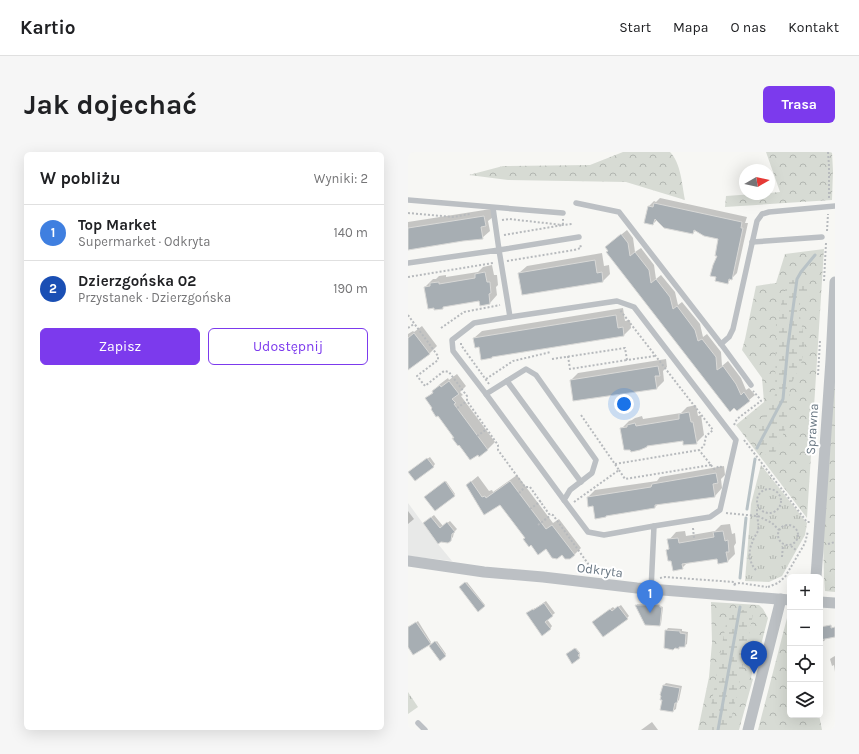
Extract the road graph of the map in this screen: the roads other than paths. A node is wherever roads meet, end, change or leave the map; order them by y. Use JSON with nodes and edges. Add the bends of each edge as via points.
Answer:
{"nodes":[{"id":1,"x":408,"y":200,"type":"edge"},
{"id":2,"x":576,"y":203,"type":"dead end"},
{"id":3,"x":835,"y":206,"type":"edge"},
{"id":4,"x":493,"y":208,"type":"junction"},
{"id":5,"x":563,"y":213,"type":"road end"},
{"id":6,"x":579,"y":237,"type":"dead end"},
{"id":7,"x":822,"y":237,"type":"dead end"},
{"id":8,"x":752,"y":242,"type":"junction"},
{"id":9,"x":502,"y":249,"type":"junction"},
{"id":10,"x":408,"y":263,"type":"edge"},
{"id":11,"x":835,"y":282,"type":"edge"},
{"id":12,"x":510,"y":317,"type":"junction"},
{"id":13,"x":721,"y":344,"type":"junction"},
{"id":14,"x":507,"y":381,"type":"junction"},
{"id":15,"x":751,"y":384,"type":"road end"},
{"id":16,"x":486,"y":394,"type":"junction"},
{"id":17,"x":581,"y":482,"type":"junction"},
{"id":18,"x":564,"y":500,"type":"junction"},
{"id":19,"x":654,"y":526,"type":"junction"},
{"id":20,"x":408,"y":561,"type":"edge"},
{"id":21,"x":816,"y":574,"type":"edge"},
{"id":22,"x":651,"y":590,"type":"junction"},
{"id":23,"x":786,"y":600,"type":"edge"},
{"id":24,"x":823,"y":602,"type":"edge"},
{"id":25,"x":835,"y":603,"type":"edge"},
{"id":26,"x":418,"y":723,"type":"dead end"},
{"id":27,"x":425,"y":730,"type":"edge"},
{"id":28,"x":748,"y":730,"type":"edge"}],
"edges":[{"from":1,"to":4,"type":"lane"},
{"from":2,"to":13,"type":"lane","via":[[619,212]]},
{"from":3,"to":8,"type":"lane","via":[[762,214],[757,221]]},
{"from":4,"to":5,"type":"lane"},
{"from":4,"to":9,"type":"lane"},
{"from":6,"to":9,"type":"lane"},
{"from":7,"to":8,"type":"lane"},
{"from":8,"to":13,"type":"lane","via":[[732,329],[729,337]]},
{"from":9,"to":10,"type":"lane"},
{"from":9,"to":12,"type":"lane"},
{"from":11,"to":21,"type":"street","name":"Sprawna"},
{"from":12,"to":16,"type":"lane","via":[[474,323],[452,340],[453,351]]},
{"from":12,"to":19,"type":"lane","via":[[618,300],[634,307],[736,440],[720,510],[710,517]]},
{"from":13,"to":15,"type":"lane"},
{"from":14,"to":16,"type":"lane"},
{"from":14,"to":17,"type":"lane"},
{"from":14,"to":17,"type":"lane","via":[[526,369],[536,375],[596,460],[592,473]]},
{"from":16,"to":18,"type":"lane"},
{"from":17,"to":18,"type":"lane","via":[[570,490]]},
{"from":18,"to":19,"type":"lane","via":[[588,532],[604,535]]},
{"from":19,"to":22,"type":"lane"},
{"from":20,"to":22,"type":"street","name":"Odkryta"},
{"from":22,"to":23,"type":"street","name":"Odkryta"},
{"from":23,"to":28,"type":"street"},
{"from":24,"to":25,"type":"street"},
{"from":26,"to":27,"type":"lane"}]}
